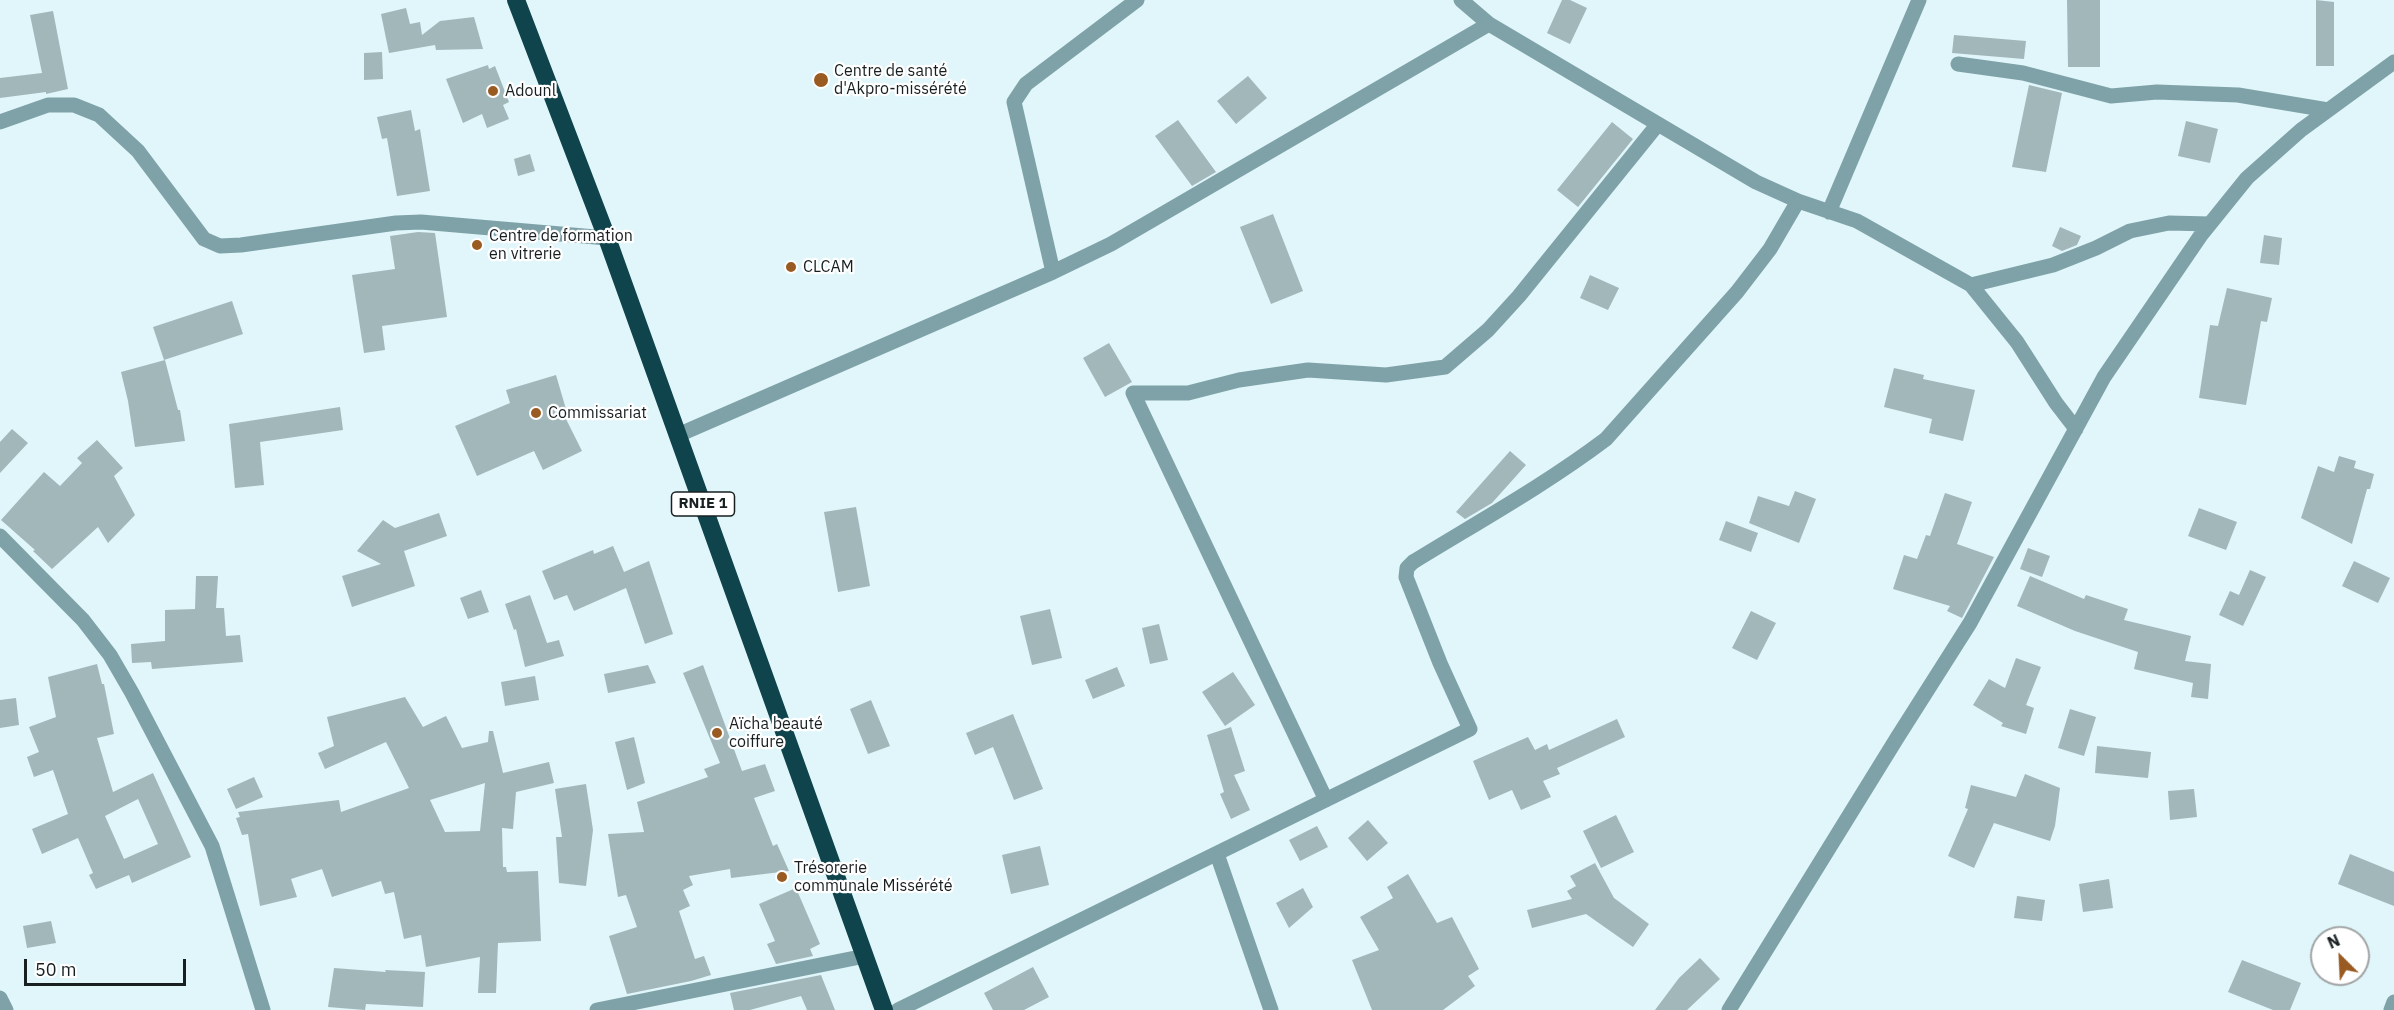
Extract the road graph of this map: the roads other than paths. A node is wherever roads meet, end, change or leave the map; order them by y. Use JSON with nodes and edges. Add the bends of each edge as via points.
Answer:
{"nodes":[{"id":1,"x":516,"y":0,"type":"edge"},
{"id":2,"x":1137,"y":0,"type":"edge"},
{"id":3,"x":1461,"y":0,"type":"edge"},
{"id":4,"x":1919,"y":0,"type":"edge"},
{"id":5,"x":1489,"y":24,"type":"junction"},
{"id":6,"x":2394,"y":62,"type":"edge"},
{"id":7,"x":1958,"y":64,"type":"dead end"},
{"id":8,"x":2328,"y":110,"type":"junction"},
{"id":9,"x":0,"y":122,"type":"edge"},
{"id":10,"x":1658,"y":124,"type":"junction"},
{"id":11,"x":1798,"y":201,"type":"junction"},
{"id":12,"x":1829,"y":212,"type":"junction"},
{"id":13,"x":2210,"y":224,"type":"junction"},
{"id":14,"x":607,"y":238,"type":"junction"},
{"id":15,"x":1053,"y":272,"type":"junction"},
{"id":16,"x":1971,"y":285,"type":"junction"},
{"id":17,"x":2076,"y":429,"type":"junction"},
{"id":18,"x":678,"y":435,"type":"junction"},
{"id":19,"x":0,"y":536,"type":"edge"},
{"id":20,"x":1326,"y":800,"type":"junction"},
{"id":21,"x":1217,"y":854,"type":"junction"},
{"id":22,"x":865,"y":956,"type":"junction"},
{"id":23,"x":0,"y":998,"type":"edge"},
{"id":24,"x":2394,"y":1002,"type":"edge"},
{"id":25,"x":633,"y":1007,"type":"edge"},
{"id":26,"x":6,"y":1010,"type":"edge"},
{"id":27,"x":263,"y":1010,"type":"edge"},
{"id":28,"x":597,"y":1010,"type":"edge"},
{"id":29,"x":884,"y":1010,"type":"edge"},
{"id":30,"x":898,"y":1010,"type":"edge"},
{"id":31,"x":1271,"y":1010,"type":"edge"},
{"id":32,"x":1729,"y":1010,"type":"edge"},
{"id":33,"x":2391,"y":1010,"type":"edge"}],
"edges":[{"from":1,"to":14,"type":"highway","number":"RNIE 1"},
{"from":2,"to":15,"type":"street","via":[[1026,84],[1014,102]]},
{"from":3,"to":5,"type":"street"},
{"from":4,"to":12,"type":"street"},
{"from":5,"to":10,"type":"street"},
{"from":5,"to":15,"type":"street","via":[[1111,244]]},
{"from":6,"to":8,"type":"street"},
{"from":7,"to":8,"type":"street","via":[[2023,73],[2111,96],[2157,92],[2238,94]]},
{"from":8,"to":13,"type":"street","via":[[2247,178]]},
{"from":9,"to":14,"type":"street","via":[[48,105],[74,105],[99,114],[138,152],[204,240],[220,246],[421,222]]},
{"from":10,"to":11,"type":"street","via":[[1756,182]]},
{"from":10,"to":20,"type":"street","via":[[1519,296],[1488,330],[1445,367],[1386,375],[1308,370],[1239,380],[1188,393],[1133,393]]},
{"from":11,"to":12,"type":"street"},
{"from":11,"to":20,"type":"street","via":[[1770,249],[1737,292],[1606,439],[1407,568],[1406,577],[1470,729]]},
{"from":12,"to":16,"type":"street","via":[[1857,221]]},
{"from":13,"to":16,"type":"street","via":[[2169,223],[2130,231],[2052,265]]},
{"from":13,"to":17,"type":"street","via":[[2104,377]]},
{"from":14,"to":18,"type":"highway","number":"RNIE 1"},
{"from":15,"to":18,"type":"street"},
{"from":16,"to":17,"type":"street","via":[[2017,342]]},
{"from":17,"to":32,"type":"street","via":[[1970,623]]},
{"from":18,"to":22,"type":"highway","number":"RNIE 1"},
{"from":19,"to":27,"type":"street","via":[[83,620],[132,693],[212,846]]},
{"from":20,"to":21,"type":"street"},
{"from":21,"to":30,"type":"street"},
{"from":21,"to":31,"type":"street"},
{"from":22,"to":25,"type":"street"},
{"from":22,"to":29,"type":"highway","number":"RNIE 1"},
{"from":23,"to":26,"type":"street"},
{"from":24,"to":33,"type":"street"},
{"from":25,"to":28,"type":"street"}]}
